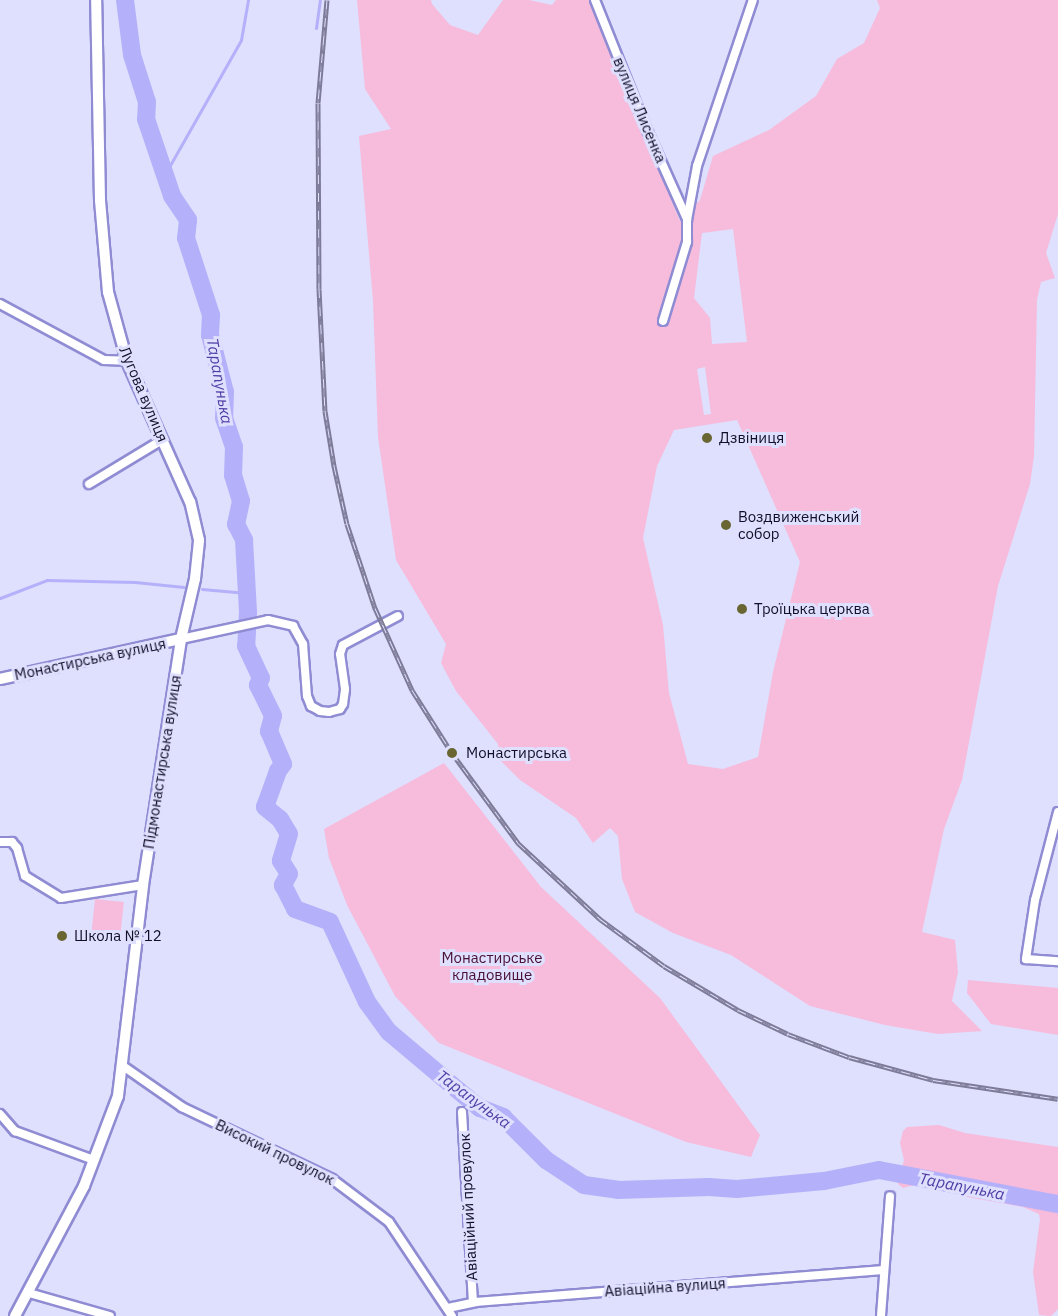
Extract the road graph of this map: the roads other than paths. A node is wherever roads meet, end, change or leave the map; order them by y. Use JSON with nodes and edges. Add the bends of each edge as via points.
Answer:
{"nodes":[{"id":1,"x":96,"y":0,"type":"edge"},
{"id":2,"x":595,"y":0,"type":"edge"},
{"id":3,"x":753,"y":0,"type":"edge"},
{"id":4,"x":687,"y":220,"type":"junction"},
{"id":5,"x":0,"y":304,"type":"edge"},
{"id":6,"x":663,"y":321,"type":"dead end"},
{"id":7,"x":127,"y":361,"type":"junction"},
{"id":8,"x":162,"y":440,"type":"junction"},
{"id":9,"x":89,"y":483,"type":"dead end"},
{"id":10,"x":398,"y":616,"type":"dead end"},
{"id":11,"x":181,"y":639,"type":"junction"},
{"id":12,"x":0,"y":679,"type":"edge"},
{"id":13,"x":1058,"y":812,"type":"edge"},
{"id":14,"x":0,"y":842,"type":"edge"},
{"id":15,"x":143,"y":885,"type":"junction"},
{"id":16,"x":1058,"y":961,"type":"edge"},
{"id":17,"x":123,"y":1066,"type":"junction"},
{"id":18,"x":462,"y":1113,"type":"dead end"},
{"id":19,"x":0,"y":1114,"type":"edge"},
{"id":20,"x":94,"y":1160,"type":"junction"},
{"id":21,"x":890,"y":1196,"type":"dead end"},
{"id":22,"x":884,"y":1270,"type":"junction"},
{"id":23,"x":29,"y":1293,"type":"junction"},
{"id":24,"x":473,"y":1302,"type":"junction"},
{"id":25,"x":450,"y":1312,"type":"edge"},
{"id":26,"x":15,"y":1316,"type":"edge"},
{"id":27,"x":110,"y":1316,"type":"edge"},
{"id":28,"x":881,"y":1316,"type":"edge"}],
"edges":[{"from":1,"to":7,"type":"street","name":"Лугова вулиця","via":[[100,200],[108,292]]},
{"from":2,"to":4,"type":"street","name":"вулиця Лисенка"},
{"from":3,"to":4,"type":"street","via":[[697,166]]},
{"from":4,"to":6,"type":"street","via":[[687,242]]},
{"from":5,"to":7,"type":"street","via":[[104,360]]},
{"from":7,"to":8,"type":"street","name":"Лугова вулиця"},
{"from":8,"to":9,"type":"street"},
{"from":8,"to":11,"type":"street","name":"Лугова вулиця","via":[[190,502],[199,540],[195,579]]},
{"from":10,"to":11,"type":"street","via":[[343,645],[343,704],[329,712],[311,706],[303,644],[293,626],[268,620]]},
{"from":11,"to":12,"type":"street","name":"Монастирська вулиця"},
{"from":11,"to":15,"type":"street","name":"Підмонастирська вулиця"},
{"from":13,"to":16,"type":"street","via":[[1035,900],[1026,959]]},
{"from":14,"to":15,"type":"street","via":[[12,842],[25,876],[61,898]]},
{"from":15,"to":17,"type":"street","name":"Підмонастирська вулиця"},
{"from":17,"to":20,"type":"street","name":"Підмонастирська вулиця","via":[[118,1096]]},
{"from":17,"to":25,"type":"street","name":"Високий провулок","via":[[182,1107],[332,1179],[389,1222]]},
{"from":18,"to":24,"type":"street","name":"Авіаційний провулок"},
{"from":19,"to":20,"type":"street","via":[[15,1131]]},
{"from":20,"to":23,"type":"street","name":"Підмонастирська вулиця"},
{"from":21,"to":22,"type":"street"},
{"from":22,"to":24,"type":"street","name":"Авіаційна вулиця"},
{"from":22,"to":28,"type":"street"},
{"from":23,"to":26,"type":"street","name":"Підмонастирська вулиця"},
{"from":23,"to":27,"type":"street"},
{"from":24,"to":25,"type":"street","name":"Авіаційна вулиця"}]}
